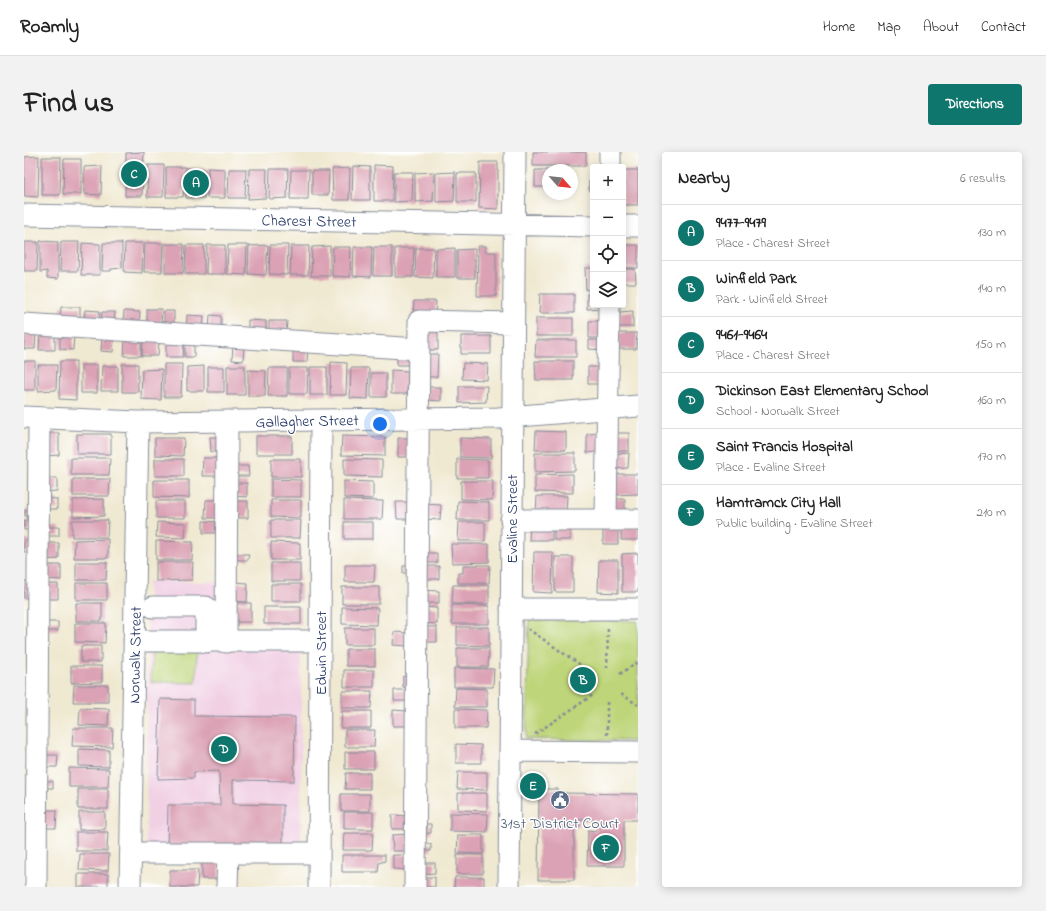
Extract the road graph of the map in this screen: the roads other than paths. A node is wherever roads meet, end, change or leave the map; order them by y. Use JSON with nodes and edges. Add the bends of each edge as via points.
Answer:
{"nodes":[{"id":1,"x":514,"y":152,"type":"edge"},
{"id":2,"x":610,"y":152,"type":"edge"},
{"id":3,"x":610,"y":164,"type":"edge"},
{"id":4,"x":24,"y":215,"type":"edge"},
{"id":5,"x":514,"y":224,"type":"junction"},
{"id":6,"x":590,"y":226,"type":"edge"},
{"id":7,"x":626,"y":226,"type":"edge"},
{"id":8,"x":638,"y":226,"type":"edge"},
{"id":9,"x":609,"y":308,"type":"edge"},
{"id":10,"x":513,"y":323,"type":"junction"},
{"id":11,"x":24,"y":324,"type":"edge"},
{"id":12,"x":419,"y":349,"type":"junction"},
{"id":13,"x":638,"y":406,"type":"edge"},
{"id":14,"x":609,"y":408,"type":"junction"},
{"id":15,"x":512,"y":415,"type":"junction"},
{"id":16,"x":31,"y":417,"type":"edge"},
{"id":17,"x":418,"y":417,"type":"junction"},
{"id":18,"x":321,"y":420,"type":"junction"},
{"id":19,"x":227,"y":421,"type":"junction"},
{"id":20,"x":138,"y":422,"type":"junction"},
{"id":21,"x":511,"y":520,"type":"junction"},
{"id":22,"x":606,"y":520,"type":"junction"},
{"id":23,"x":638,"y":520,"type":"edge"},
{"id":24,"x":153,"y":607,"type":"dead end"},
{"id":25,"x":511,"y":609,"type":"junction"},
{"id":26,"x":638,"y":609,"type":"edge"},
{"id":27,"x":134,"y":641,"type":"junction"},
{"id":28,"x":320,"y":641,"type":"junction"},
{"id":29,"x":216,"y":642,"type":"junction"},
{"id":30,"x":510,"y":751,"type":"junction"},
{"id":31,"x":638,"y":752,"type":"edge"},
{"id":32,"x":228,"y":853,"type":"junction"},
{"id":33,"x":319,"y":853,"type":"junction"},
{"id":34,"x":131,"y":854,"type":"junction"},
{"id":35,"x":36,"y":887,"type":"edge"},
{"id":36,"x":130,"y":887,"type":"edge"},
{"id":37,"x":227,"y":887,"type":"edge"},
{"id":38,"x":319,"y":887,"type":"edge"},
{"id":39,"x":415,"y":887,"type":"edge"},
{"id":40,"x":509,"y":887,"type":"edge"}],
"edges":[{"from":1,"to":5,"type":"street","name":"Evaline Street"},
{"from":2,"to":3,"type":"street"},
{"from":4,"to":5,"type":"street","name":"Charest Street"},
{"from":5,"to":6,"type":"street","name":"Charest Street"},
{"from":5,"to":10,"type":"street","name":"Evaline Street"},
{"from":7,"to":8,"type":"street"},
{"from":9,"to":14,"type":"street"},
{"from":10,"to":12,"type":"street","via":[[419,321]]},
{"from":10,"to":15,"type":"street","name":"Evaline Street"},
{"from":11,"to":12,"type":"street"},
{"from":12,"to":17,"type":"street"},
{"from":13,"to":14,"type":"street","name":"Gallagher Street"},
{"from":14,"to":15,"type":"street","name":"Gallagher Street"},
{"from":14,"to":22,"type":"street"},
{"from":15,"to":17,"type":"street","name":"Gallagher Street","via":[[498,418]]},
{"from":15,"to":21,"type":"street","name":"Evaline Street"},
{"from":16,"to":20,"type":"street","name":"Gallagher Street"},
{"from":16,"to":35,"type":"street"},
{"from":17,"to":18,"type":"street","name":"Gallagher Street"},
{"from":17,"to":39,"type":"street"},
{"from":18,"to":19,"type":"street","name":"Gallagher Street"},
{"from":18,"to":28,"type":"street","name":"Edwin Street"},
{"from":19,"to":20,"type":"street","name":"Gallagher Street"},
{"from":19,"to":29,"type":"street"},
{"from":20,"to":27,"type":"street","name":"Norwalk Street"},
{"from":21,"to":22,"type":"street"},
{"from":21,"to":25,"type":"street","name":"Evaline Street"},
{"from":22,"to":23,"type":"street"},
{"from":24,"to":29,"type":"street","via":[[206,607]]},
{"from":25,"to":26,"type":"street"},
{"from":25,"to":30,"type":"street","name":"Evaline Street"},
{"from":27,"to":29,"type":"street"},
{"from":27,"to":34,"type":"street","name":"Norwalk Street"},
{"from":28,"to":29,"type":"street"},
{"from":28,"to":33,"type":"street","name":"Edwin Street"},
{"from":30,"to":31,"type":"street"},
{"from":30,"to":40,"type":"street","name":"Evaline Street"},
{"from":32,"to":33,"type":"street"},
{"from":32,"to":34,"type":"street"},
{"from":32,"to":37,"type":"street"},
{"from":33,"to":38,"type":"street","name":"Edwin Street"},
{"from":34,"to":36,"type":"street","name":"Norwalk Street"}]}
